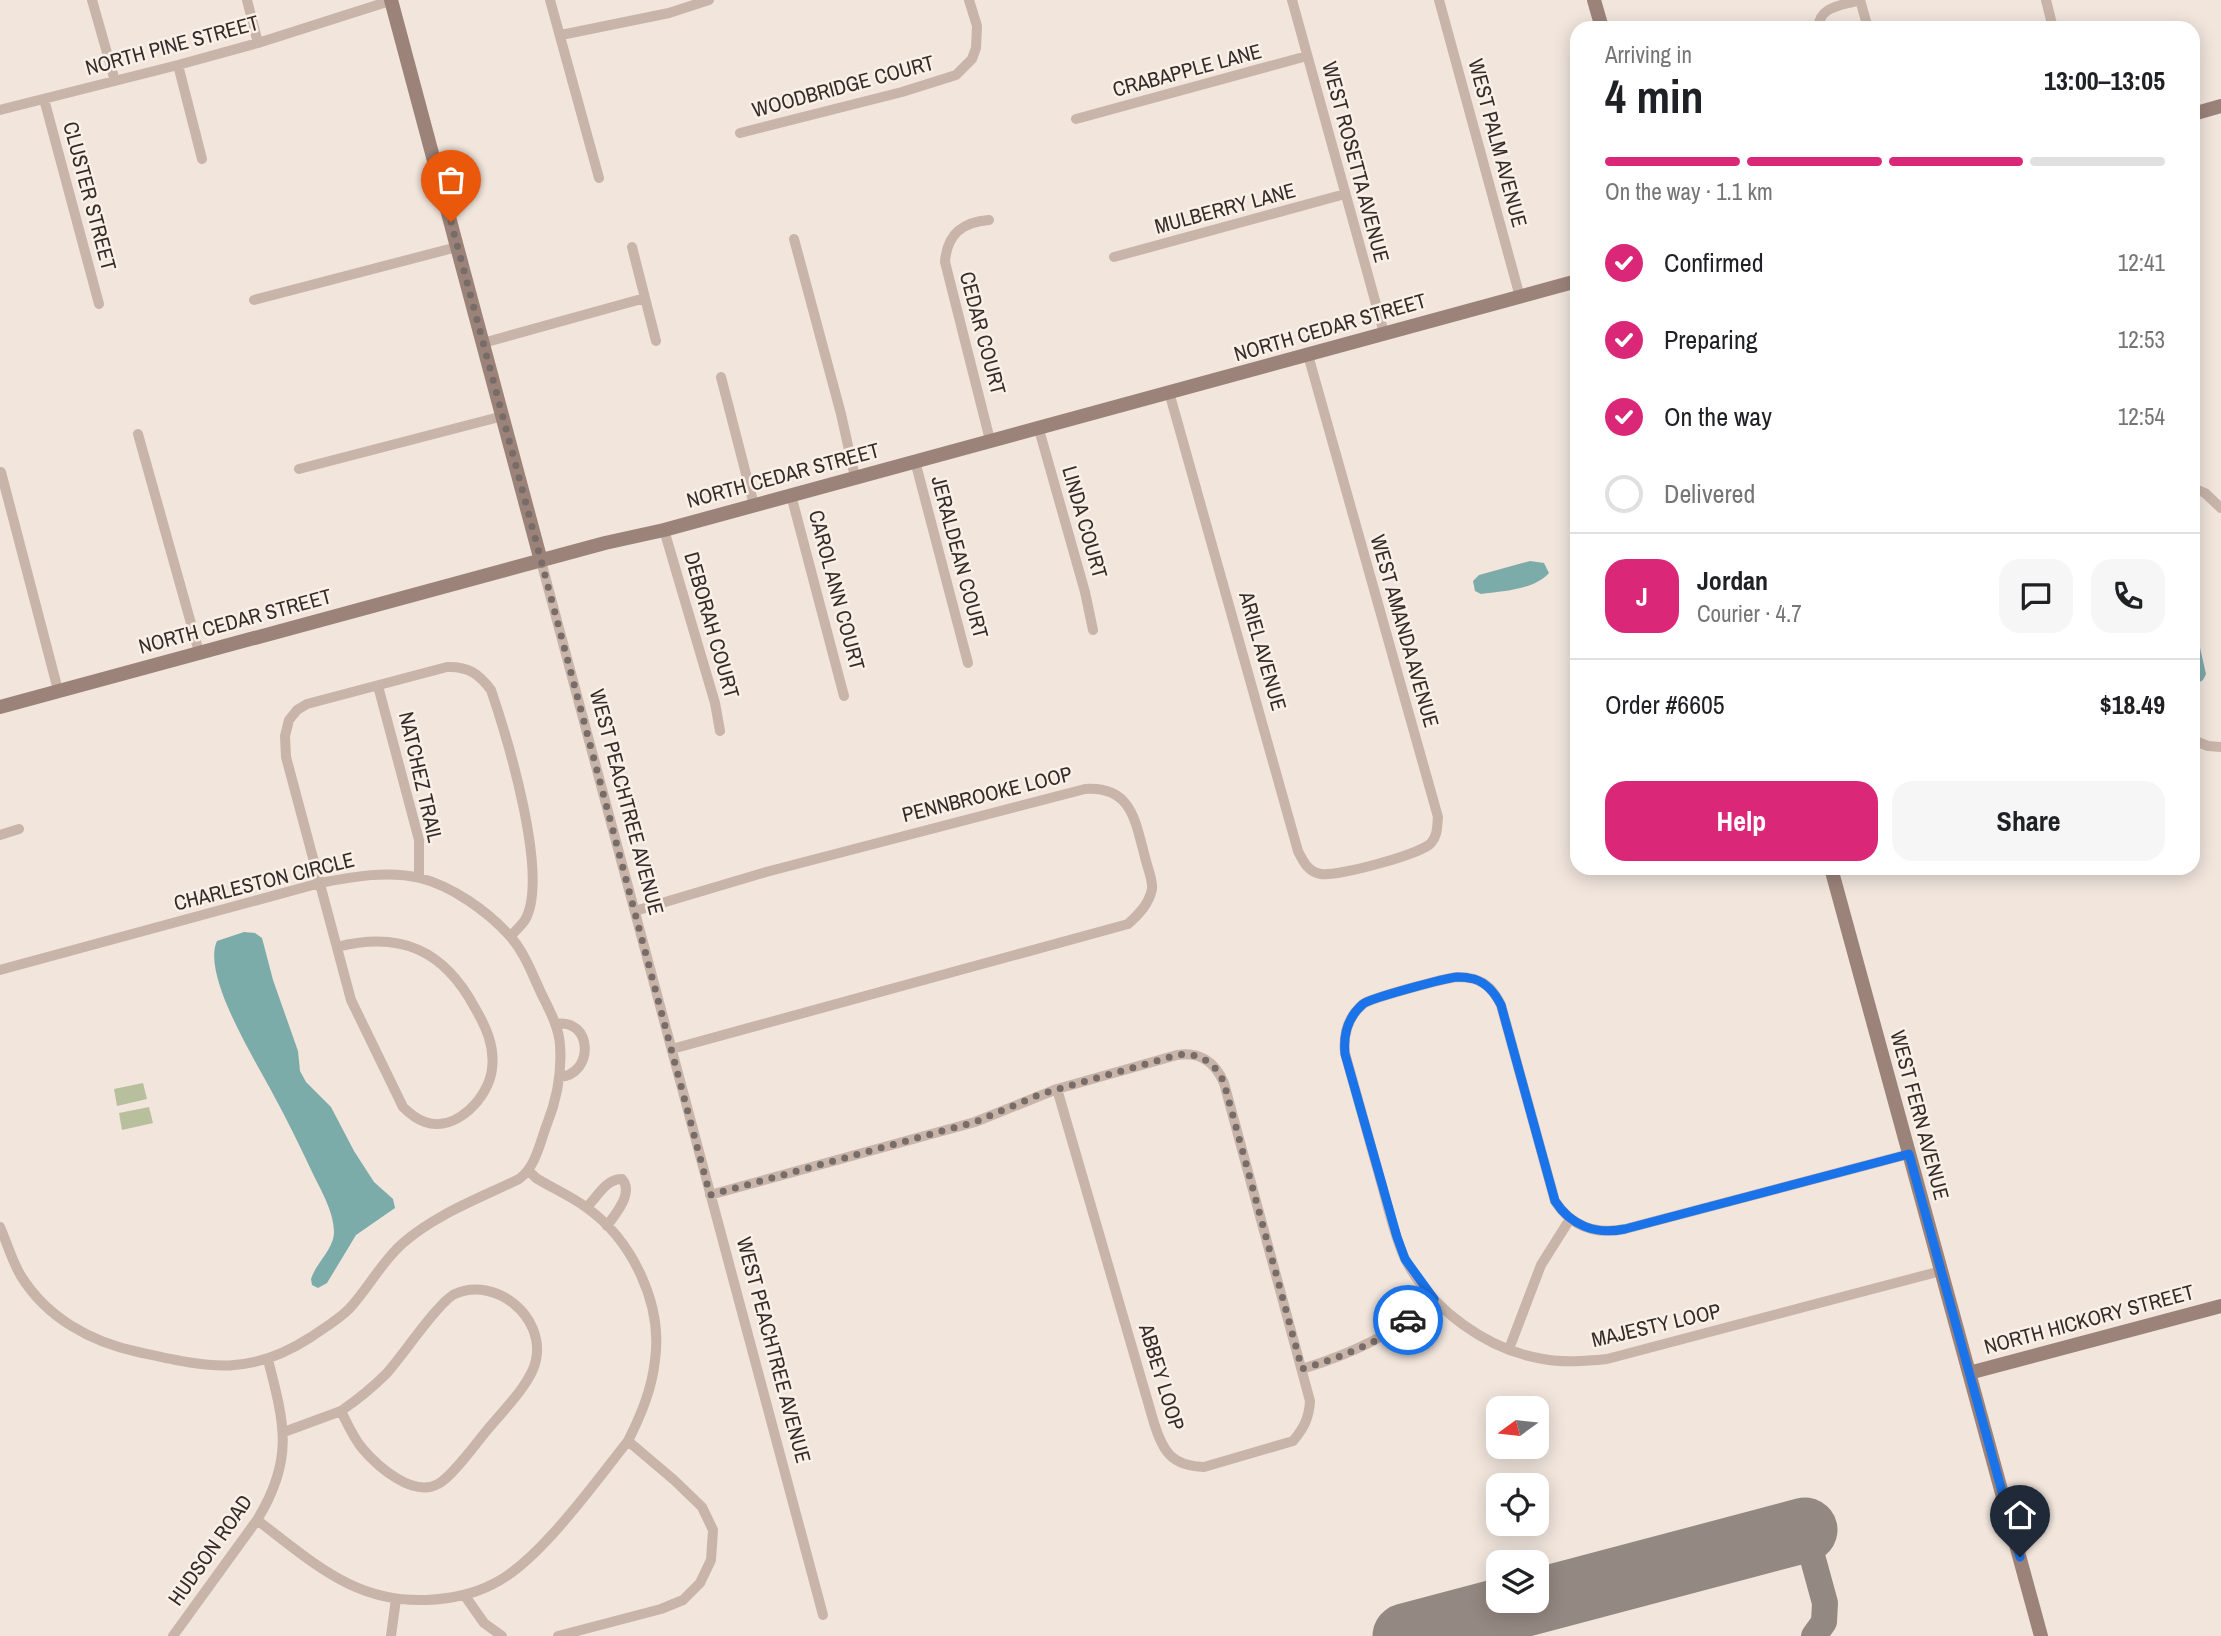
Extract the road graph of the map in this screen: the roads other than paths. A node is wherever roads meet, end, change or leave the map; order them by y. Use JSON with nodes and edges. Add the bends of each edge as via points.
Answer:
{"nodes":[{"id":1,"x":92,"y":0,"type":"edge"},
{"id":2,"x":247,"y":0,"type":"edge"},
{"id":3,"x":392,"y":0,"type":"edge"},
{"id":4,"x":550,"y":0,"type":"edge"},
{"id":5,"x":709,"y":0,"type":"edge"},
{"id":6,"x":969,"y":0,"type":"edge"},
{"id":7,"x":1292,"y":0,"type":"edge"},
{"id":8,"x":1439,"y":0,"type":"edge"},
{"id":9,"x":1594,"y":0,"type":"edge"},
{"id":10,"x":1860,"y":0,"type":"edge"},
{"id":11,"x":2046,"y":0,"type":"edge"},
{"id":12,"x":1600,"y":21,"type":"edge"},
{"id":13,"x":1819,"y":21,"type":"edge"},
{"id":14,"x":1866,"y":21,"type":"edge"},
{"id":15,"x":2051,"y":21,"type":"edge"},
{"id":16,"x":561,"y":36,"type":"junction"},
{"id":17,"x":258,"y":43,"type":"junction"},
{"id":18,"x":1307,"y":57,"type":"junction"},
{"id":19,"x":178,"y":65,"type":"junction"},
{"id":20,"x":115,"y":81,"type":"junction"},
{"id":21,"x":44,"y":99,"type":"junction"},
{"id":22,"x":2221,"y":106,"type":"edge"},
{"id":23,"x":0,"y":110,"type":"edge"},
{"id":24,"x":2200,"y":112,"type":"edge"},
{"id":25,"x":1076,"y":119,"type":"dead end"},
{"id":26,"x":740,"y":133,"type":"dead end"},
{"id":27,"x":202,"y":159,"type":"dead end"},
{"id":28,"x":599,"y":178,"type":"dead end"},
{"id":29,"x":1345,"y":194,"type":"junction"},
{"id":30,"x":989,"y":220,"type":"dead end"},
{"id":31,"x":794,"y":239,"type":"dead end"},
{"id":32,"x":457,"y":247,"type":"junction"},
{"id":33,"x":632,"y":247,"type":"dead end"},
{"id":34,"x":1114,"y":257,"type":"dead end"},
{"id":35,"x":1570,"y":283,"type":"edge"},
{"id":36,"x":1520,"y":297,"type":"junction"},
{"id":37,"x":645,"y":298,"type":"junction"},
{"id":38,"x":254,"y":300,"type":"dead end"},
{"id":39,"x":99,"y":304,"type":"dead end"},
{"id":40,"x":1384,"y":333,"type":"junction"},
{"id":41,"x":656,"y":341,"type":"dead end"},
{"id":42,"x":483,"y":343,"type":"junction"},
{"id":43,"x":1308,"y":355,"type":"junction"},
{"id":44,"x":721,"y":377,"type":"dead end"},
{"id":45,"x":1169,"y":392,"type":"junction"},
{"id":46,"x":503,"y":416,"type":"junction"},
{"id":47,"x":1038,"y":426,"type":"junction"},
{"id":48,"x":138,"y":434,"type":"dead end"},
{"id":49,"x":990,"y":440,"type":"junction"},
{"id":50,"x":915,"y":461,"type":"junction"},
{"id":51,"x":299,"y":469,"type":"dead end"},
{"id":52,"x":1,"y":472,"type":"edge"},
{"id":53,"x":855,"y":477,"type":"junction"},
{"id":54,"x":2200,"y":491,"type":"edge"},
{"id":55,"x":791,"y":495,"type":"junction"},
{"id":56,"x":2220,"y":503,"type":"edge"},
{"id":57,"x":754,"y":505,"type":"junction"},
{"id":58,"x":664,"y":530,"type":"junction"},
{"id":59,"x":541,"y":561,"type":"junction"},
{"id":60,"x":1093,"y":630,"type":"dead end"},
{"id":61,"x":199,"y":652,"type":"junction"},
{"id":62,"x":968,"y":663,"type":"dead end"},
{"id":63,"x":378,"y":686,"type":"junction"},
{"id":64,"x":58,"y":690,"type":"junction"},
{"id":65,"x":844,"y":696,"type":"dead end"},
{"id":66,"x":0,"y":707,"type":"edge"},
{"id":67,"x":720,"y":731,"type":"dead end"},
{"id":68,"x":2200,"y":743,"type":"edge"},
{"id":69,"x":2221,"y":747,"type":"edge"},
{"id":70,"x":19,"y":829,"type":"dead end"},
{"id":71,"x":0,"y":835,"type":"edge"},
{"id":72,"x":1360,"y":867,"type":"joint"},
{"id":73,"x":1833,"y":875,"type":"edge"},
{"id":74,"x":419,"y":878,"type":"junction"},
{"id":75,"x":320,"y":884,"type":"junction"},
{"id":76,"x":635,"y":911,"type":"junction"},
{"id":77,"x":511,"y":936,"type":"junction"},
{"id":78,"x":337,"y":947,"type":"junction"},
{"id":79,"x":0,"y":970,"type":"edge"},
{"id":80,"x":555,"y":1024,"type":"junction"},
{"id":81,"x":672,"y":1049,"type":"junction"},
{"id":82,"x":559,"y":1077,"type":"junction"},
{"id":83,"x":1057,"y":1089,"type":"junction"},
{"id":84,"x":1909,"y":1154,"type":"junction"},
{"id":85,"x":529,"y":1171,"type":"junction"},
{"id":86,"x":710,"y":1195,"type":"junction"},
{"id":87,"x":587,"y":1208,"type":"junction"},
{"id":88,"x":0,"y":1214,"type":"edge"},
{"id":89,"x":1570,"y":1219,"type":"junction"},
{"id":90,"x":607,"y":1226,"type":"junction"},
{"id":91,"x":2,"y":1232,"type":"edge"},
{"id":92,"x":1941,"y":1271,"type":"junction"},
{"id":93,"x":1434,"y":1299,"type":"junction"},
{"id":94,"x":2221,"y":1306,"type":"edge"},
{"id":95,"x":1509,"y":1349,"type":"junction"},
{"id":96,"x":268,"y":1360,"type":"junction"},
{"id":97,"x":1302,"y":1369,"type":"junction"},
{"id":98,"x":1969,"y":1373,"type":"junction"},
{"id":99,"x":341,"y":1411,"type":"junction"},
{"id":100,"x":284,"y":1432,"type":"junction"},
{"id":101,"x":628,"y":1441,"type":"junction"},
{"id":102,"x":257,"y":1520,"type":"junction"},
{"id":103,"x":465,"y":1596,"type":"junction"},
{"id":104,"x":396,"y":1599,"type":"junction"},
{"id":105,"x":823,"y":1615,"type":"dead end"},
{"id":106,"x":173,"y":1636,"type":"edge"},
{"id":107,"x":391,"y":1636,"type":"edge"},
{"id":108,"x":502,"y":1636,"type":"edge"},
{"id":109,"x":558,"y":1636,"type":"edge"},
{"id":110,"x":2041,"y":1636,"type":"edge"}],
"edges":[{"from":1,"to":20,"type":"street"},
{"from":2,"to":17,"type":"street"},
{"from":3,"to":17,"type":"street","name":"NORTH PINE STREET"},
{"from":3,"to":32,"type":"street","name":"WEST PEACHTREE AVENUE"},
{"from":4,"to":16,"type":"street"},
{"from":5,"to":16,"type":"street"},
{"from":6,"to":26,"type":"street","name":"WOODBRIDGE COURT","via":[[977,26],[976,48],[956,75]]},
{"from":7,"to":18,"type":"street","name":"WEST ROSETTA AVENUE"},
{"from":8,"to":36,"type":"street","name":"WEST PALM AVENUE"},
{"from":9,"to":12,"type":"street"},
{"from":10,"to":13,"type":"street","via":[[1826,10]]},
{"from":10,"to":14,"type":"street"},
{"from":11,"to":15,"type":"street"},
{"from":16,"to":28,"type":"street"},
{"from":17,"to":19,"type":"street","name":"NORTH PINE STREET"},
{"from":18,"to":25,"type":"street","name":"CRABAPPLE LANE"},
{"from":18,"to":29,"type":"street","name":"WEST ROSETTA AVENUE"},
{"from":19,"to":20,"type":"street","name":"NORTH PINE STREET"},
{"from":19,"to":27,"type":"street"},
{"from":20,"to":21,"type":"street","name":"NORTH PINE STREET"},
{"from":21,"to":23,"type":"street","name":"NORTH PINE STREET"},
{"from":21,"to":39,"type":"street","name":"CLUSTER STREET"},
{"from":22,"to":24,"type":"street"},
{"from":29,"to":34,"type":"street","name":"MULBERRY LANE"},
{"from":29,"to":40,"type":"street","name":"WEST ROSETTA AVENUE"},
{"from":30,"to":49,"type":"street","name":"CEDAR COURT","via":[[958,228],[945,262]]},
{"from":31,"to":53,"type":"street"},
{"from":32,"to":38,"type":"street"},
{"from":32,"to":42,"type":"street","name":"WEST PEACHTREE AVENUE"},
{"from":33,"to":37,"type":"street"},
{"from":35,"to":36,"type":"street","name":"NORTH CEDAR STREET"},
{"from":36,"to":40,"type":"street","name":"NORTH CEDAR STREET"},
{"from":37,"to":41,"type":"street"},
{"from":37,"to":42,"type":"street"},
{"from":40,"to":43,"type":"street","name":"NORTH CEDAR STREET"},
{"from":42,"to":46,"type":"street","name":"WEST PEACHTREE AVENUE"},
{"from":43,"to":45,"type":"street","name":"NORTH CEDAR STREET"},
{"from":43,"to":72,"type":"street","name":"WEST AMANDA AVENUE","via":[[1438,817],[1436,836],[1421,851]]},
{"from":44,"to":57,"type":"street"},
{"from":45,"to":47,"type":"street","name":"NORTH CEDAR STREET"},
{"from":45,"to":72,"type":"street","name":"ARIEL AVENUE","via":[[1298,851],[1312,871],[1322,874]]},
{"from":46,"to":51,"type":"street"},
{"from":46,"to":59,"type":"street","name":"WEST PEACHTREE AVENUE"},
{"from":47,"to":49,"type":"street","name":"NORTH CEDAR STREET"},
{"from":47,"to":60,"type":"street","name":"LINDA COURT"},
{"from":48,"to":61,"type":"street"},
{"from":49,"to":50,"type":"street","name":"NORTH CEDAR STREET"},
{"from":50,"to":53,"type":"street","name":"NORTH CEDAR STREET"},
{"from":50,"to":62,"type":"street","name":"JERALDEAN COURT"},
{"from":52,"to":64,"type":"street"},
{"from":53,"to":55,"type":"street","name":"NORTH CEDAR STREET"},
{"from":54,"to":56,"type":"street"},
{"from":55,"to":57,"type":"street","name":"NORTH CEDAR STREET"},
{"from":55,"to":65,"type":"street","name":"CAROL ANN COURT"},
{"from":57,"to":58,"type":"street","name":"NORTH CEDAR STREET"},
{"from":58,"to":59,"type":"street","name":"NORTH CEDAR STREET"},
{"from":58,"to":67,"type":"street","name":"DEBORAH COURT"},
{"from":59,"to":61,"type":"street","name":"NORTH CEDAR STREET"},
{"from":59,"to":76,"type":"street","name":"WEST PEACHTREE AVENUE"},
{"from":61,"to":64,"type":"street","name":"NORTH CEDAR STREET"},
{"from":63,"to":74,"type":"street","name":"NATCHEZ TRAIL","via":[[419,840]]},
{"from":63,"to":75,"type":"street","via":[[307,704],[289,720],[286,757]]},
{"from":63,"to":77,"type":"street","via":[[457,666],[470,669],[491,690],[523,809],[533,872],[525,919]]},
{"from":64,"to":66,"type":"street","name":"NORTH CEDAR STREET"},
{"from":68,"to":69,"type":"street"},
{"from":70,"to":71,"type":"street"},
{"from":73,"to":84,"type":"street","name":"WEST FERN AVENUE"},
{"from":74,"to":75,"type":"street","name":"CHARLESTON CIRCLE","via":[[357,876]]},
{"from":74,"to":77,"type":"street","name":"CHARLESTON CIRCLE","via":[[466,900]]},
{"from":75,"to":78,"type":"street"},
{"from":75,"to":79,"type":"street","name":"CHARLESTON CIRCLE"},
{"from":76,"to":81,"type":"street","name":"WEST PEACHTREE AVENUE"},
{"from":76,"to":81,"type":"street","name":"PENNBROOKE LOOP","via":[[1085,789],[1102,788],[1116,794],[1130,810],[1137,829],[1152,887],[1140,913],[1128,924]]},
{"from":77,"to":80,"type":"street","name":"CHARLESTON CIRCLE"},
{"from":78,"to":78,"type":"street","via":[[384,940],[417,949],[443,964],[459,981],[492,1048],[492,1071],[483,1095],[470,1110],[446,1123],[427,1123],[403,1107],[351,1000]]},
{"from":80,"to":82,"type":"street","name":"CHARLESTON CIRCLE"},
{"from":80,"to":82,"type":"street","via":[[572,1025],[584,1038],[581,1064],[573,1073]]},
{"from":81,"to":86,"type":"street","name":"WEST PEACHTREE AVENUE"},
{"from":82,"to":85,"type":"street","name":"CHARLESTON CIRCLE","via":[[555,1104]]},
{"from":83,"to":86,"type":"street","name":"ABBEY LOOP","via":[[975,1122]]},
{"from":83,"to":97,"type":"street","name":"ABBEY LOOP","via":[[1184,1054],[1203,1058],[1218,1070]]},
{"from":83,"to":97,"type":"street","name":"ABBEY LOOP","via":[[1154,1423],[1167,1453],[1190,1467],[1205,1467],[1293,1441],[1310,1416]]},
{"from":84,"to":89,"type":"street","via":[[1612,1231],[1586,1228]]},
{"from":84,"to":92,"type":"street","name":"WEST FERN AVENUE"},
{"from":85,"to":87,"type":"street"},
{"from":85,"to":96,"type":"street","via":[[420,1229],[387,1257],[350,1308],[333,1323]]},
{"from":86,"to":105,"type":"street","name":"WEST PEACHTREE AVENUE"},
{"from":87,"to":90,"type":"street"},
{"from":87,"to":90,"type":"street","via":[[608,1183],[622,1179],[627,1193]]},
{"from":88,"to":91,"type":"street"},
{"from":89,"to":93,"type":"street","name":"MAJESTY LOOP","via":[[1552,1192],[1494,992],[1473,978],[1457,977],[1366,1001],[1350,1019],[1345,1054],[1397,1237],[1405,1259]]},
{"from":89,"to":95,"type":"street","via":[[1541,1265]]},
{"from":90,"to":101,"type":"street","via":[[640,1274],[656,1328],[651,1383]]},
{"from":91,"to":96,"type":"street","via":[[20,1275],[33,1291],[49,1309],[92,1339],[202,1366]]},
{"from":92,"to":95,"type":"street","name":"MAJESTY LOOP","via":[[1607,1359],[1542,1359]]},
{"from":92,"to":98,"type":"street","name":"WEST FERN AVENUE"},
{"from":93,"to":95,"type":"street","name":"MAJESTY LOOP","via":[[1460,1322]]},
{"from":93,"to":97,"type":"street","via":[[1378,1339]]},
{"from":94,"to":98,"type":"street","name":"NORTH HICKORY STREET"},
{"from":96,"to":100,"type":"street","name":"HUDSON ROAD"},
{"from":98,"to":110,"type":"street","name":"WEST FERN AVENUE"},
{"from":99,"to":99,"type":"street","via":[[362,1448],[393,1476],[407,1485],[438,1485],[532,1373],[538,1339],[532,1322],[491,1290],[475,1288],[451,1295],[386,1373]]},
{"from":99,"to":100,"type":"street"},
{"from":100,"to":102,"type":"street","name":"HUDSON ROAD","via":[[278,1478]]},
{"from":101,"to":103,"type":"street","via":[[522,1565]]},
{"from":101,"to":109,"type":"street","via":[[702,1507],[713,1530],[711,1560],[700,1583],[683,1600]]},
{"from":102,"to":104,"type":"street","via":[[347,1583]]},
{"from":102,"to":106,"type":"street","name":"HUDSON ROAD"},
{"from":103,"to":104,"type":"street"},
{"from":103,"to":108,"type":"street","via":[[484,1623]]},
{"from":104,"to":107,"type":"street"}]}
